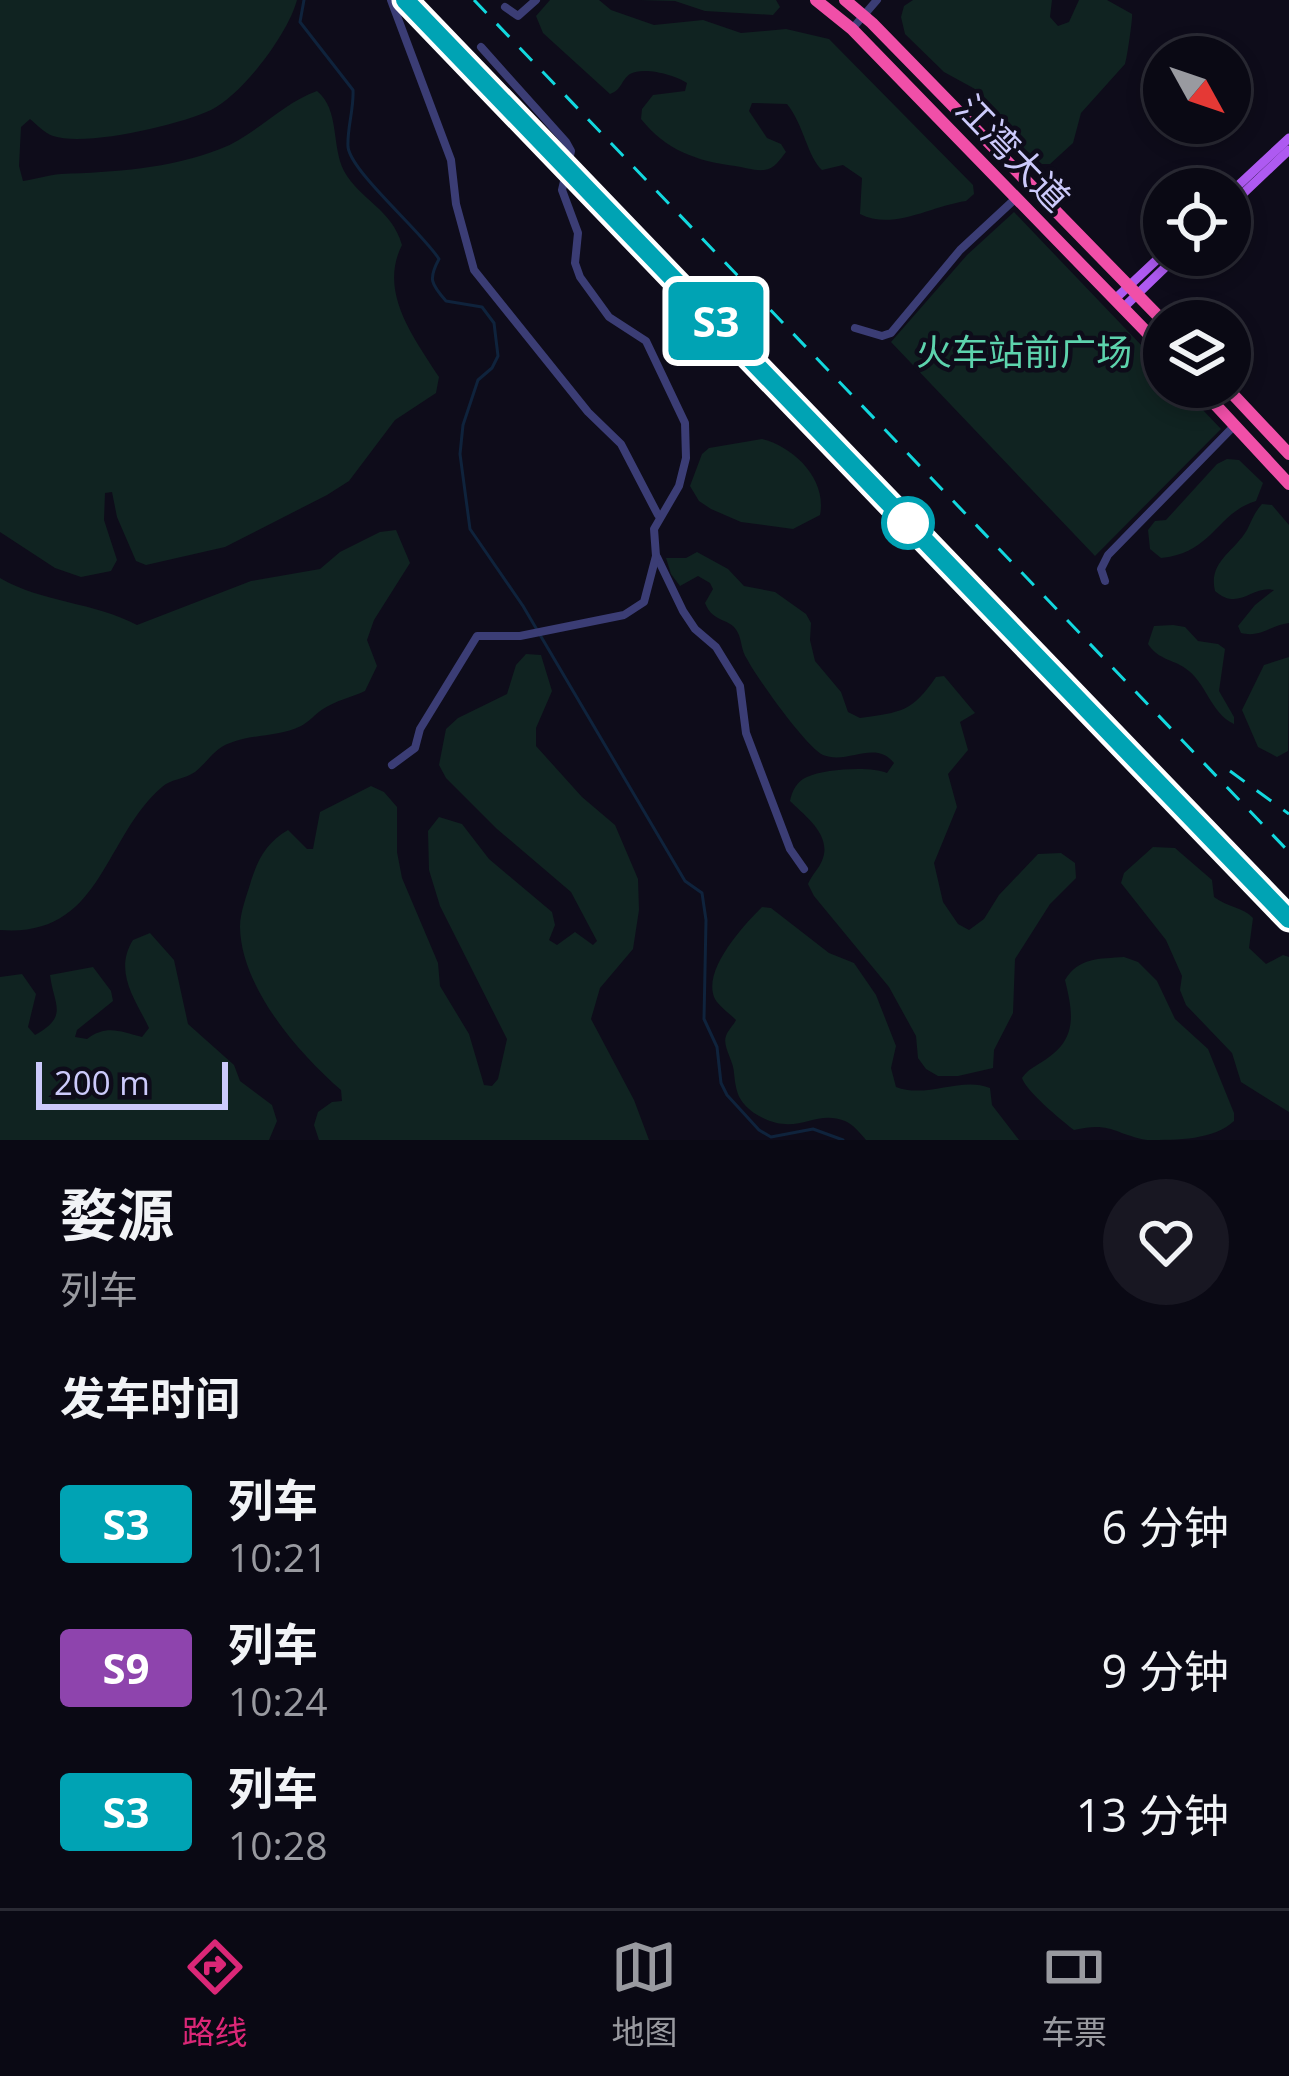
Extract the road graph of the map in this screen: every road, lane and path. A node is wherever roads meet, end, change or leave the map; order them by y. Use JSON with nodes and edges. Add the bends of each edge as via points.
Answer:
{"nodes":[{"id":1,"x":391,"y":0,"type":"edge"},
{"id":2,"x":536,"y":0,"type":"edge"},
{"id":3,"x":816,"y":0,"type":"edge"},
{"id":4,"x":845,"y":0,"type":"edge"},
{"id":5,"x":877,"y":0,"type":"edge"},
{"id":6,"x":505,"y":7,"type":"dead end"},
{"id":7,"x":863,"y":15,"type":"junction"},
{"id":8,"x":852,"y":29,"type":"junction"},
{"id":9,"x":481,"y":46,"type":"dead end"},
{"id":10,"x":1289,"y":138,"type":"edge"},
{"id":11,"x":1289,"y":150,"type":"edge"},
{"id":12,"x":1251,"y":173,"type":"edge"},
{"id":13,"x":1251,"y":186,"type":"edge"},
{"id":14,"x":1015,"y":199,"type":"junction"},
{"id":15,"x":1145,"y":276,"type":"edge"},
{"id":16,"x":1151,"y":276,"type":"edge"},
{"id":17,"x":1133,"y":290,"type":"junction"},
{"id":18,"x":1143,"y":300,"type":"edge"},
{"id":19,"x":1119,"y":303,"type":"junction"},
{"id":20,"x":855,"y":328,"type":"dead end"},
{"id":21,"x":1143,"y":328,"type":"edge"},
{"id":22,"x":1218,"y":408,"type":"edge"},
{"id":23,"x":1246,"y":408,"type":"edge"},
{"id":24,"x":1234,"y":425,"type":"junction"},
{"id":25,"x":1289,"y":454,"type":"edge"},
{"id":26,"x":1289,"y":484,"type":"edge"},
{"id":27,"x":658,"y":515,"type":"junction"},
{"id":28,"x":656,"y":556,"type":"junction"},
{"id":29,"x":1105,"y":581,"type":"dead end"},
{"id":30,"x":392,"y":766,"type":"dead end"},
{"id":31,"x":804,"y":869,"type":"dead end"}],
"edges":[{"from":1,"to":27,"type":"street","via":[[451,160],[473,270],[621,444]]},
{"from":2,"to":6,"type":"street","via":[[518,16]]},
{"from":3,"to":8,"type":"highway","name":"江湾大道"},
{"from":4,"to":7,"type":"highway","name":"江湾大道"},
{"from":5,"to":7,"type":"street"},
{"from":7,"to":8,"type":"street"},
{"from":7,"to":17,"type":"highway","name":"江湾大道"},
{"from":8,"to":14,"type":"highway","name":"江湾大道"},
{"from":9,"to":27,"type":"street","via":[[571,151],[562,190],[578,233],[580,277],[609,317],[646,340],[685,423],[679,485]]},
{"from":10,"to":12,"type":"main road"},
{"from":11,"to":13,"type":"main road"},
{"from":14,"to":19,"type":"highway","name":"江湾大道"},
{"from":14,"to":20,"type":"street","via":[[891,333]]},
{"from":15,"to":17,"type":"main road"},
{"from":16,"to":17,"type":"main road"},
{"from":17,"to":18,"type":"highway","name":"江湾大道"},
{"from":17,"to":19,"type":"main road"},
{"from":19,"to":21,"type":"highway","name":"江湾大道"},
{"from":22,"to":24,"type":"highway"},
{"from":23,"to":25,"type":"highway"},
{"from":24,"to":26,"type":"highway"},
{"from":24,"to":29,"type":"street","via":[[1108,555]]},
{"from":27,"to":28,"type":"street"},
{"from":28,"to":30,"type":"street","via":[[646,598],[633,611],[477,636],[415,748]]},
{"from":28,"to":31,"type":"street","via":[[691,624],[712,640],[740,686],[746,733]]}]}
